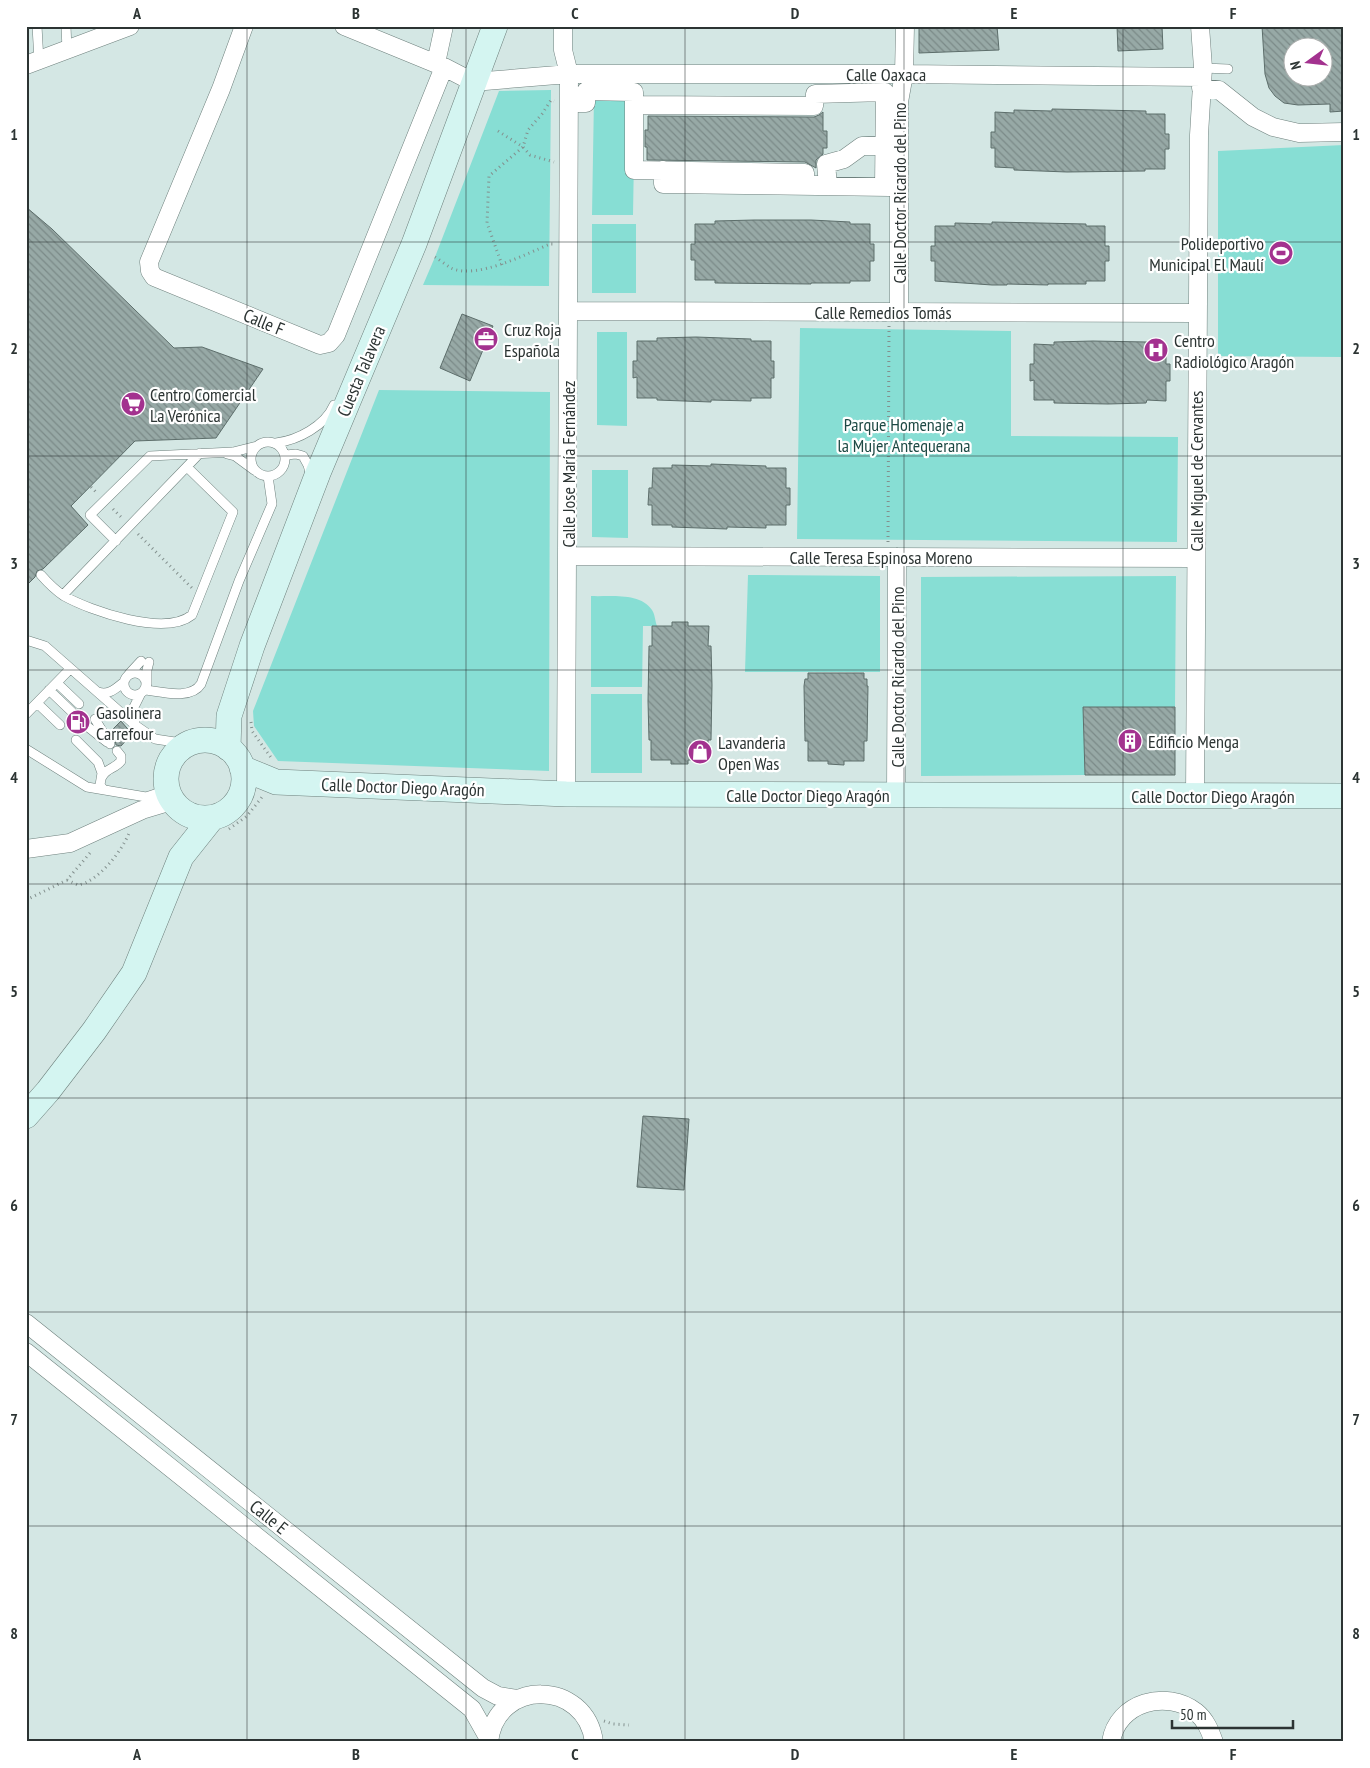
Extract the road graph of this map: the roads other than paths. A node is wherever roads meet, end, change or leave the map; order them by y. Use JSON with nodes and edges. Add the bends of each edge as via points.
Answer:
{"nodes":[{"id":1,"x":37,"y":26,"type":"edge"},
{"id":2,"x":66,"y":26,"type":"edge"},
{"id":3,"x":130,"y":26,"type":"edge"},
{"id":4,"x":244,"y":26,"type":"edge"},
{"id":5,"x":344,"y":26,"type":"edge"},
{"id":6,"x":444,"y":26,"type":"edge"},
{"id":7,"x":495,"y":26,"type":"edge"},
{"id":8,"x":563,"y":26,"type":"edge"},
{"id":9,"x":905,"y":26,"type":"edge"},
{"id":10,"x":1200,"y":26,"type":"edge"},
{"id":11,"x":67,"y":50,"type":"junction"},
{"id":12,"x":32,"y":63,"type":"edge"},
{"id":13,"x":440,"y":65,"type":"junction"},
{"id":14,"x":1228,"y":70,"type":"dead end"},
{"id":15,"x":569,"y":74,"type":"junction"},
{"id":16,"x":904,"y":74,"type":"junction"},
{"id":17,"x":1202,"y":78,"type":"junction"},
{"id":18,"x":473,"y":82,"type":"junction"},
{"id":19,"x":569,"y":103,"type":"junction"},
{"id":20,"x":634,"y":105,"type":"junction"},
{"id":21,"x":1344,"y":132,"type":"edge"},
{"id":22,"x":887,"y":145,"type":"junction"},
{"id":23,"x":754,"y":179,"type":"junction"},
{"id":24,"x":568,"y":310,"type":"junction"},
{"id":25,"x":894,"y":312,"type":"junction"},
{"id":26,"x":1197,"y":313,"type":"junction"},
{"id":27,"x":338,"y":396,"type":"dead end"},
{"id":28,"x":276,"y":443,"type":"junction"},
{"id":29,"x":257,"y":446,"type":"junction"},
{"id":30,"x":200,"y":453,"type":"junction"},
{"id":31,"x":222,"y":453,"type":"junction"},
{"id":32,"x":286,"y":455,"type":"junction"},
{"id":33,"x":187,"y":467,"type":"junction"},
{"id":34,"x":254,"y":470,"type":"junction"},
{"id":35,"x":268,"y":476,"type":"junction"},
{"id":36,"x":310,"y":494,"type":"junction"},
{"id":37,"x":116,"y":541,"type":"junction"},
{"id":38,"x":567,"y":556,"type":"junction"},
{"id":39,"x":893,"y":557,"type":"junction"},
{"id":40,"x":1195,"y":558,"type":"junction"},
{"id":41,"x":41,"y":575,"type":"dead end"},
{"id":42,"x":64,"y":595,"type":"junction"},
{"id":43,"x":26,"y":640,"type":"edge"},
{"id":44,"x":70,"y":669,"type":"junction"},
{"id":45,"x":127,"y":678,"type":"junction"},
{"id":46,"x":56,"y":683,"type":"junction"},
{"id":47,"x":144,"y":689,"type":"junction"},
{"id":48,"x":49,"y":690,"type":"junction"},
{"id":49,"x":96,"y":691,"type":"junction"},
{"id":50,"x":37,"y":703,"type":"junction"},
{"id":51,"x":79,"y":704,"type":"dead end"},
{"id":52,"x":72,"y":712,"type":"dead end"},
{"id":53,"x":26,"y":714,"type":"edge"},
{"id":54,"x":228,"y":716,"type":"junction"},
{"id":55,"x":96,"y":719,"type":"dead end"},
{"id":56,"x":135,"y":725,"type":"junction"},
{"id":57,"x":60,"y":726,"type":"dead end"},
{"id":58,"x":88,"y":727,"type":"dead end"},
{"id":59,"x":76,"y":740,"type":"dead end"},
{"id":60,"x":196,"y":742,"type":"junction"},
{"id":61,"x":228,"y":748,"type":"junction"},
{"id":62,"x":26,"y":749,"type":"edge"},
{"id":63,"x":117,"y":751,"type":"dead end"},
{"id":64,"x":242,"y":768,"type":"junction"},
{"id":65,"x":101,"y":778,"type":"junction"},
{"id":66,"x":272,"y":782,"type":"junction"},
{"id":67,"x":104,"y":790,"type":"junction"},
{"id":68,"x":241,"y":794,"type":"junction"},
{"id":69,"x":566,"y":794,"type":"junction"},
{"id":70,"x":896,"y":796,"type":"junction"},
{"id":71,"x":1195,"y":796,"type":"junction"},
{"id":72,"x":1344,"y":796,"type":"edge"},
{"id":73,"x":172,"y":800,"type":"junction"},
{"id":74,"x":212,"y":818,"type":"junction"},
{"id":75,"x":26,"y":849,"type":"edge"},
{"id":76,"x":181,"y":856,"type":"junction"},
{"id":77,"x":26,"y":1116,"type":"edge"},
{"id":78,"x":26,"y":1323,"type":"edge"},
{"id":79,"x":26,"y":1352,"type":"edge"},
{"id":80,"x":517,"y":1699,"type":"junction"},
{"id":81,"x":489,"y":1740,"type":"edge"},
{"id":82,"x":594,"y":1742,"type":"edge"},
{"id":83,"x":1111,"y":1742,"type":"edge"},
{"id":84,"x":1214,"y":1742,"type":"edge"}],
"edges":[{"from":1,"to":12,"type":"lane"},
{"from":2,"to":11,"type":"lane"},
{"from":3,"to":11,"type":"street"},
{"from":4,"to":13,"type":"street","name":"Calle F","via":[[149,262],[150,271],[160,280],[320,345],[328,343],[336,335]]},
{"from":5,"to":13,"type":"street"},
{"from":6,"to":13,"type":"street"},
{"from":7,"to":18,"type":"main road","name":"Cuesta Talavera"},
{"from":8,"to":15,"type":"street","name":"Calle Jose María Fernández","via":[[563,50]]},
{"from":9,"to":16,"type":"street","name":"Calle Doctor Ricardo del Pino"},
{"from":10,"to":17,"type":"street","name":"Calle Miguel de Cervantes"},
{"from":11,"to":12,"type":"street"},
{"from":13,"to":18,"type":"street"},
{"from":14,"to":17,"type":"lane"},
{"from":15,"to":16,"type":"street","name":"Calle Oaxaca"},
{"from":15,"to":18,"type":"street","name":"Calle Oaxaca"},
{"from":15,"to":19,"type":"street","name":"Calle Jose María Fernández"},
{"from":16,"to":17,"type":"street","name":"Calle Oaxaca"},
{"from":16,"to":25,"type":"street","name":"Calle Doctor Ricardo del Pino","via":[[899,102]]},
{"from":17,"to":21,"type":"street","name":"Calle Oaxaca","via":[[1252,117],[1273,127],[1299,134]]},
{"from":17,"to":26,"type":"street","name":"Calle Miguel de Cervantes","via":[[1198,135]]},
{"from":18,"to":36,"type":"main road","name":"Cuesta Talavera"},
{"from":19,"to":20,"type":"street","via":[[586,103],[586,91],[634,92]]},
{"from":19,"to":24,"type":"street","name":"Calle Jose María Fernández"},
{"from":20,"to":22,"type":"street","via":[[814,106],[815,94],[885,92]]},
{"from":20,"to":23,"type":"street","via":[[634,170]]},
{"from":22,"to":23,"type":"street","via":[[862,146],[844,159],[826,164],[828,185],[806,185],[805,173]]},
{"from":22,"to":23,"type":"street","via":[[887,187]]},
{"from":24,"to":25,"type":"street","name":"Calle Remedios Tomás"},
{"from":24,"to":38,"type":"street","name":"Calle Jose María Fernández"},
{"from":25,"to":26,"type":"street","name":"Calle Remedios Tomás"},
{"from":26,"to":40,"type":"street","name":"Calle Miguel de Cervantes"},
{"from":27,"to":28,"type":"lane","via":[[322,423],[294,438]]},
{"from":28,"to":29,"type":"lane","via":[[269,441]]},
{"from":28,"to":32,"type":"lane"},
{"from":29,"to":31,"type":"lane"},
{"from":29,"to":34,"type":"lane","via":[[251,458]]},
{"from":30,"to":31,"type":"lane"},
{"from":30,"to":33,"type":"lane"},
{"from":30,"to":37,"type":"lane","via":[[150,456],[90,515]]},
{"from":31,"to":34,"type":"lane","via":[[235,456]]},
{"from":32,"to":35,"type":"lane","via":[[281,470]]},
{"from":32,"to":36,"type":"lane","via":[[296,454],[305,458],[311,473]]},
{"from":33,"to":37,"type":"lane"},
{"from":33,"to":42,"type":"lane","via":[[233,512],[192,615],[181,622],[165,623],[122,618],[99,612]]},
{"from":34,"to":35,"type":"lane"},
{"from":35,"to":47,"type":"lane","via":[[272,504],[201,684],[186,693]]},
{"from":36,"to":54,"type":"main road","name":"Cuesta Talavera"},
{"from":37,"to":42,"type":"lane"},
{"from":38,"to":39,"type":"street","name":"Calle Teresa Espinosa Moreno"},
{"from":38,"to":69,"type":"street","name":"Calle Jose María Fernández"},
{"from":39,"to":40,"type":"street","name":"Calle Teresa Espinosa Moreno"},
{"from":39,"to":70,"type":"street","name":"Calle Doctor Ricardo del Pino"},
{"from":40,"to":71,"type":"street","name":"Calle Miguel de Cervantes"},
{"from":41,"to":42,"type":"lane"},
{"from":43,"to":44,"type":"lane","via":[[45,646]]},
{"from":44,"to":46,"type":"lane"},
{"from":44,"to":49,"type":"lane"},
{"from":45,"to":47,"type":"lane","via":[[135,673],[141,674],[145,678]]},
{"from":45,"to":47,"type":"lane","via":[[125,690],[129,694],[134,696]]},
{"from":45,"to":47,"type":"lane","via":[[145,662]]},
{"from":45,"to":49,"type":"lane","via":[[105,694]]},
{"from":46,"to":48,"type":"lane"},
{"from":46,"to":51,"type":"lane"},
{"from":47,"to":56,"type":"lane","via":[[134,707]]},
{"from":48,"to":50,"type":"lane"},
{"from":48,"to":52,"type":"lane"},
{"from":49,"to":56,"type":"lane"},
{"from":50,"to":53,"type":"lane"},
{"from":50,"to":57,"type":"lane"},
{"from":54,"to":60,"type":"main road","name":"Cuesta Talavera"},
{"from":54,"to":61,"type":"main road","name":"Cuesta Talavera"},
{"from":55,"to":58,"type":"lane","via":[[110,744]]},
{"from":56,"to":60,"type":"lane","via":[[155,739]]},
{"from":59,"to":65,"type":"lane","via":[[95,758],[101,768]]},
{"from":60,"to":61,"type":"main road","via":[[217,742]]},
{"from":60,"to":73,"type":"main road","via":[[177,752],[169,764],[166,777]]},
{"from":61,"to":64,"type":"main road"},
{"from":62,"to":67,"type":"lane","via":[[87,788]]},
{"from":63,"to":65,"type":"lane","via":[[121,761],[105,771]]},
{"from":64,"to":66,"type":"main road","name":"Calle Doctor Diego Aragón"},
{"from":64,"to":68,"type":"main road"},
{"from":65,"to":67,"type":"lane","via":[[100,785]]},
{"from":66,"to":68,"type":"main road","name":"Calle Doctor Diego Aragón"},
{"from":66,"to":69,"type":"main road","name":"Calle Doctor Diego Aragón"},
{"from":67,"to":73,"type":"lane"},
{"from":68,"to":74,"type":"main road","via":[[234,805]]},
{"from":69,"to":70,"type":"main road","name":"Calle Doctor Diego Aragón"},
{"from":70,"to":71,"type":"main road","name":"Calle Doctor Diego Aragón"},
{"from":71,"to":72,"type":"main road","name":"Calle Doctor Diego Aragón"},
{"from":73,"to":74,"type":"main road","via":[[188,814]]},
{"from":73,"to":75,"type":"street","via":[[70,843]]},
{"from":73,"to":76,"type":"main road"},
{"from":74,"to":76,"type":"main road"},
{"from":76,"to":77,"type":"main road","via":[[134,973],[94,1031]]},
{"from":78,"to":80,"type":"street","name":"Calle E","via":[[483,1688],[498,1696]]},
{"from":79,"to":81,"type":"street","name":"Calle E","via":[[472,1709]]},
{"from":80,"to":81,"type":"street","via":[[500,1714]]},
{"from":80,"to":82,"type":"street","via":[[545,1694],[565,1699],[587,1720]]},
{"from":83,"to":84,"type":"street","via":[[1118,1722],[1131,1710],[1147,1702],[1164,1700],[1182,1703],[1197,1713]]}]}
